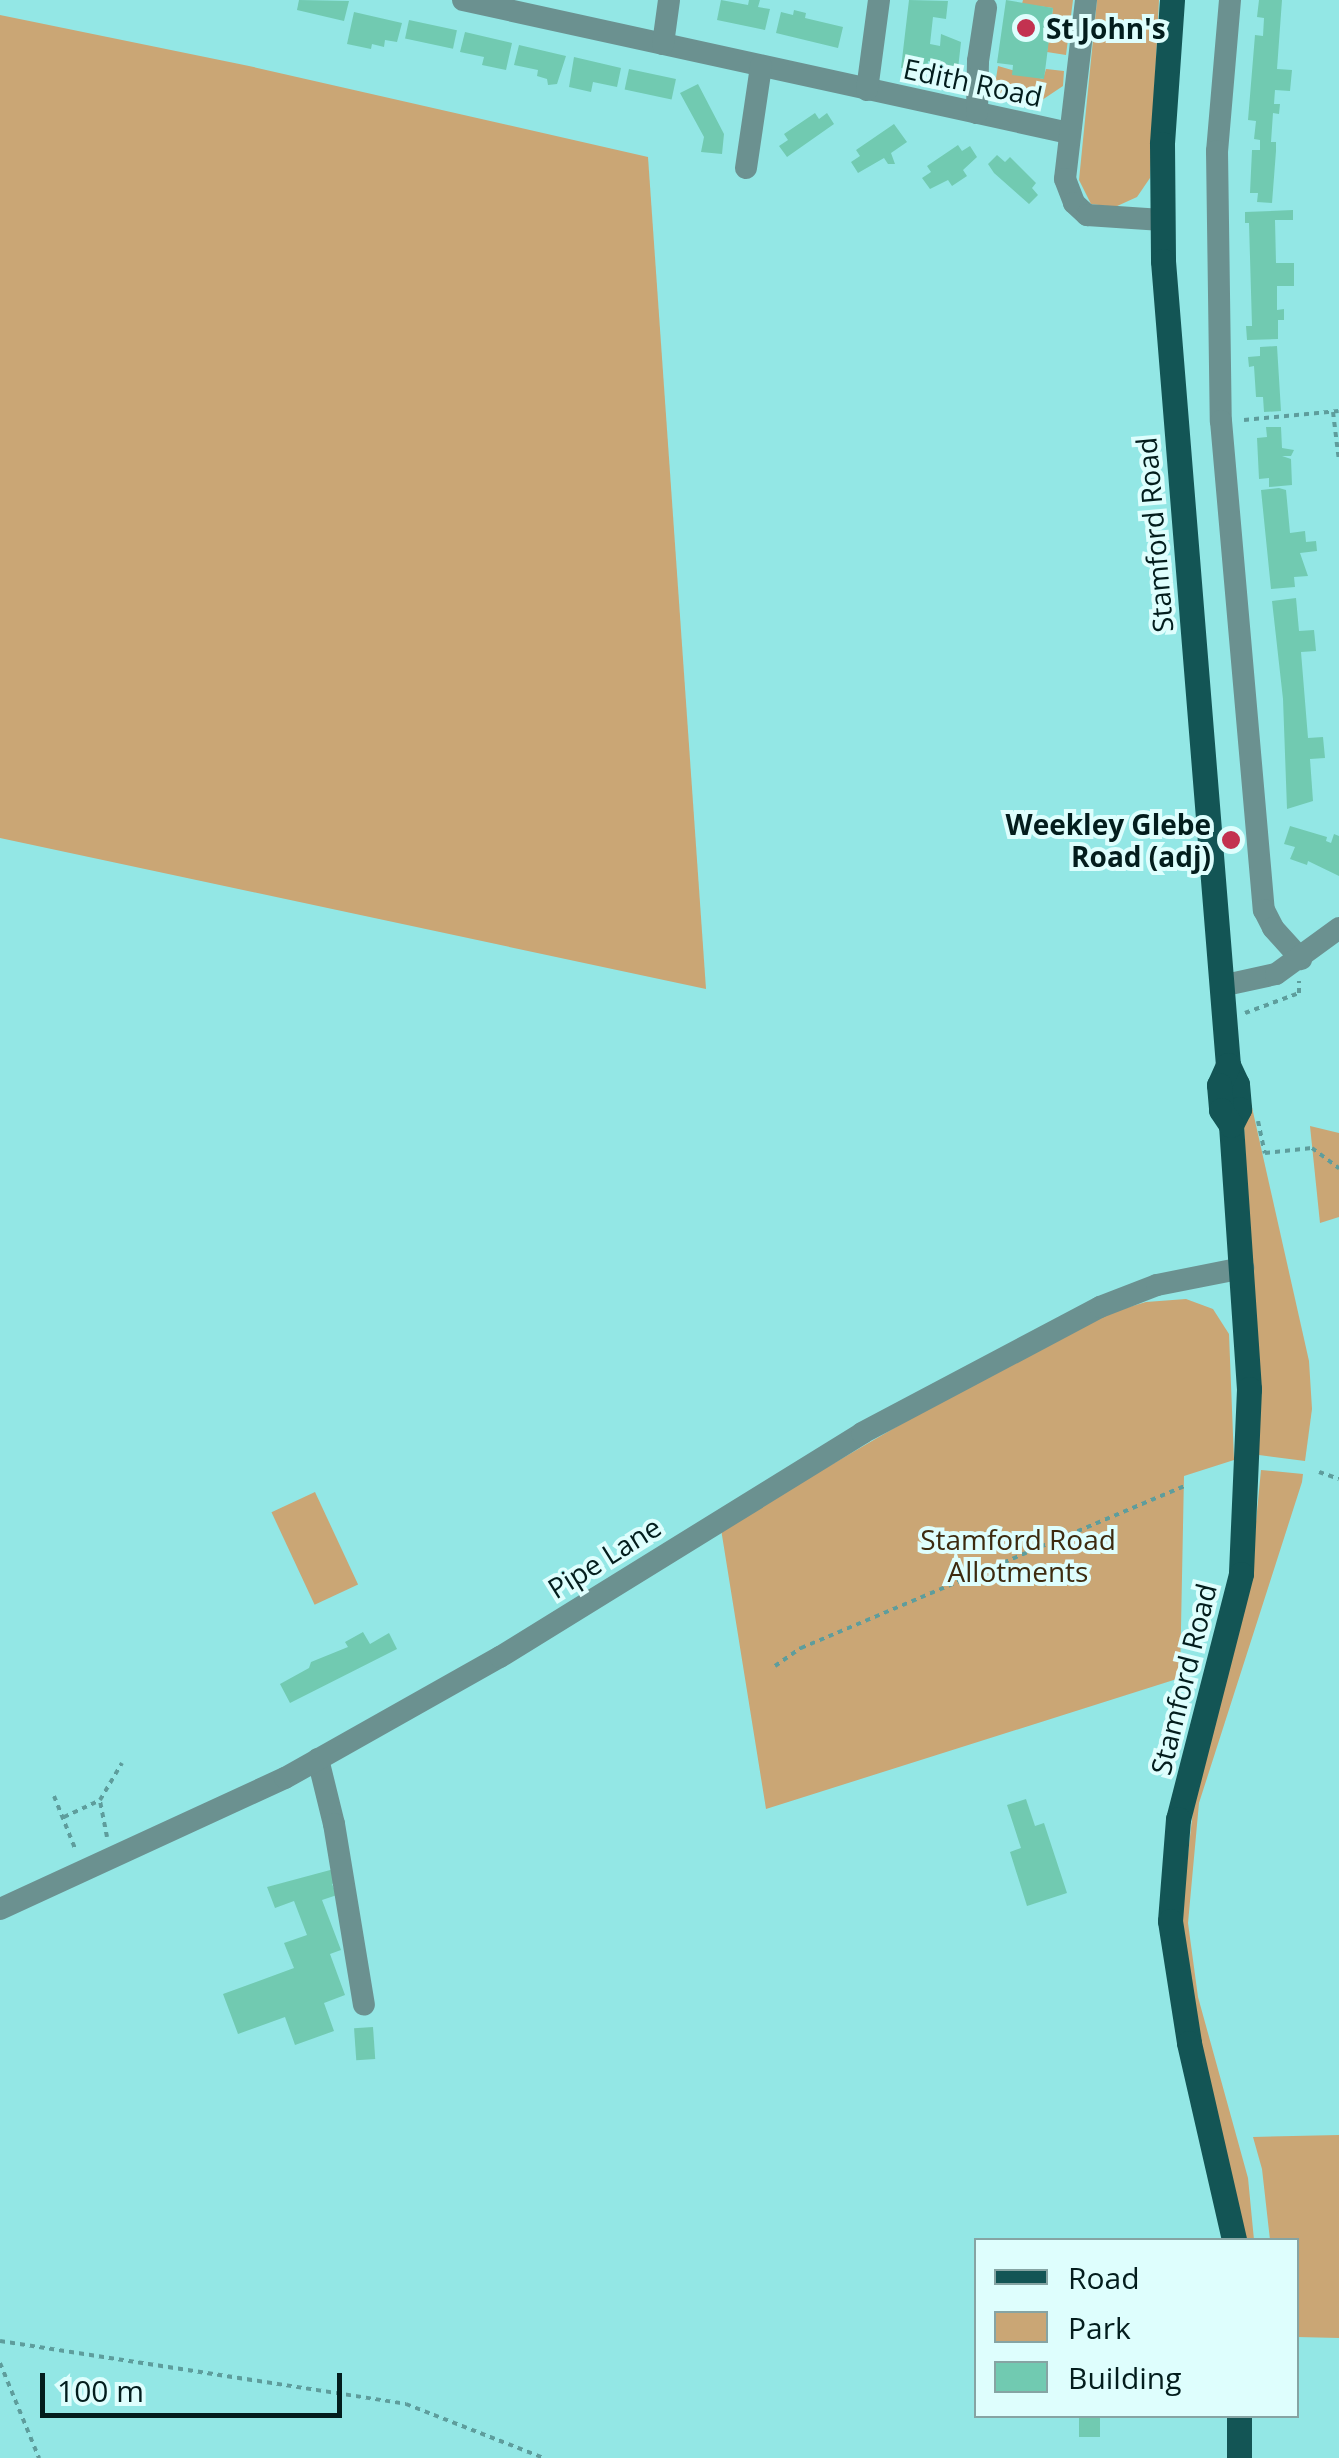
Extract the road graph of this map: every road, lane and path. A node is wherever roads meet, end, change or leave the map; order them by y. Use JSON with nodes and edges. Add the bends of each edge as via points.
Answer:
{"nodes":[{"id":1,"x":462,"y":0,"type":"edge"},
{"id":2,"x":668,"y":0,"type":"edge"},
{"id":3,"x":879,"y":0,"type":"edge"},
{"id":4,"x":1086,"y":0,"type":"edge"},
{"id":5,"x":1172,"y":0,"type":"edge"},
{"id":6,"x":1230,"y":0,"type":"edge"},
{"id":7,"x":487,"y":3,"type":"edge"},
{"id":8,"x":986,"y":8,"type":"dead end"},
{"id":9,"x":663,"y":44,"type":"junction"},
{"id":10,"x":761,"y":66,"type":"junction"},
{"id":11,"x":867,"y":90,"type":"junction"},
{"id":12,"x":977,"y":113,"type":"junction"},
{"id":13,"x":1069,"y":133,"type":"junction"},
{"id":14,"x":746,"y":168,"type":"dead end"},
{"id":15,"x":1162,"y":220,"type":"junction"},
{"id":16,"x":1336,"y":412,"type":"edge"},
{"id":17,"x":1232,"y":420,"type":"dead end"},
{"id":18,"x":1339,"y":461,"type":"edge"},
{"id":19,"x":1339,"y":928,"type":"edge"},
{"id":20,"x":1301,"y":959,"type":"junction"},
{"id":21,"x":1222,"y":986,"type":"junction"},
{"id":22,"x":1299,"y":993,"type":"dead end"},
{"id":23,"x":1244,"y":1013,"type":"dead end"},
{"id":24,"x":1264,"y":1154,"type":"dead end"},
{"id":25,"x":1339,"y":1168,"type":"edge"},
{"id":26,"x":1243,"y":1268,"type":"junction"},
{"id":27,"x":1319,"y":1472,"type":"dead end"},
{"id":28,"x":1339,"y":1479,"type":"edge"},
{"id":29,"x":1184,"y":1486,"type":"dead end"},
{"id":30,"x":775,"y":1666,"type":"dead end"},
{"id":31,"x":318,"y":1760,"type":"junction"},
{"id":32,"x":122,"y":1763,"type":"dead end"},
{"id":33,"x":54,"y":1796,"type":"dead end"},
{"id":34,"x":100,"y":1800,"type":"junction"},
{"id":35,"x":64,"y":1817,"type":"junction"},
{"id":36,"x":104,"y":1833,"type":"dead end"},
{"id":37,"x":74,"y":1846,"type":"dead end"},
{"id":38,"x":0,"y":1909,"type":"edge"},
{"id":39,"x":364,"y":2004,"type":"dead end"},
{"id":40,"x":1234,"y":2238,"type":"edge"},
{"id":41,"x":0,"y":2342,"type":"edge"},
{"id":42,"x":0,"y":2363,"type":"edge"},
{"id":43,"x":1239,"y":2418,"type":"edge"},
{"id":44,"x":39,"y":2458,"type":"edge"},
{"id":45,"x":544,"y":2458,"type":"edge"},
{"id":46,"x":1239,"y":2458,"type":"edge"}],
"edges":[{"from":1,"to":7,"type":"street","name":"Edith Road"},
{"from":2,"to":9,"type":"street"},
{"from":3,"to":11,"type":"street"},
{"from":4,"to":13,"type":"street"},
{"from":5,"to":15,"type":"main road","name":"Stamford Road"},
{"from":6,"to":20,"type":"street","via":[[1218,151],[1221,421],[1264,910]]},
{"from":7,"to":9,"type":"street","name":"Edith Road"},
{"from":8,"to":12,"type":"street"},
{"from":9,"to":10,"type":"street","name":"Edith Road"},
{"from":10,"to":11,"type":"street","name":"Edith Road"},
{"from":10,"to":14,"type":"street"},
{"from":11,"to":12,"type":"street","name":"Edith Road"},
{"from":12,"to":13,"type":"street","name":"Edith Road"},
{"from":13,"to":15,"type":"street","name":"Edith Road","via":[[1065,179],[1074,203],[1087,215]]},
{"from":15,"to":21,"type":"main road","name":"Stamford Road"},
{"from":16,"to":17,"type":"path"},
{"from":16,"to":18,"type":"path"},
{"from":19,"to":20,"type":"street"},
{"from":20,"to":21,"type":"street","via":[[1250,983]]},
{"from":21,"to":26,"type":"main road","name":"Stamford Road","via":[[1228,1065],[1238,1084],[1239,1109],[1231,1125]]},
{"from":22,"to":23,"type":"path"},
{"from":24,"to":25,"type":"path","via":[[1312,1148]]},
{"from":26,"to":31,"type":"street","name":"Pipe Lane","via":[[1156,1284],[1100,1307],[862,1433],[500,1657]]},
{"from":26,"to":40,"type":"main road","name":"Stamford Road","via":[[1248,1466],[1240,1574],[1178,1819],[1170,1921],[1189,2042]]},
{"from":27,"to":28,"type":"path"},
{"from":29,"to":30,"type":"path","via":[[801,1648]]},
{"from":31,"to":38,"type":"street","name":"Pipe Lane"},
{"from":31,"to":39,"type":"street"},
{"from":32,"to":34,"type":"path"},
{"from":33,"to":35,"type":"path"},
{"from":34,"to":35,"type":"path"},
{"from":34,"to":36,"type":"path"},
{"from":35,"to":37,"type":"path"},
{"from":41,"to":45,"type":"path","via":[[406,2404]]},
{"from":42,"to":44,"type":"path"},
{"from":43,"to":46,"type":"main road"}]}
